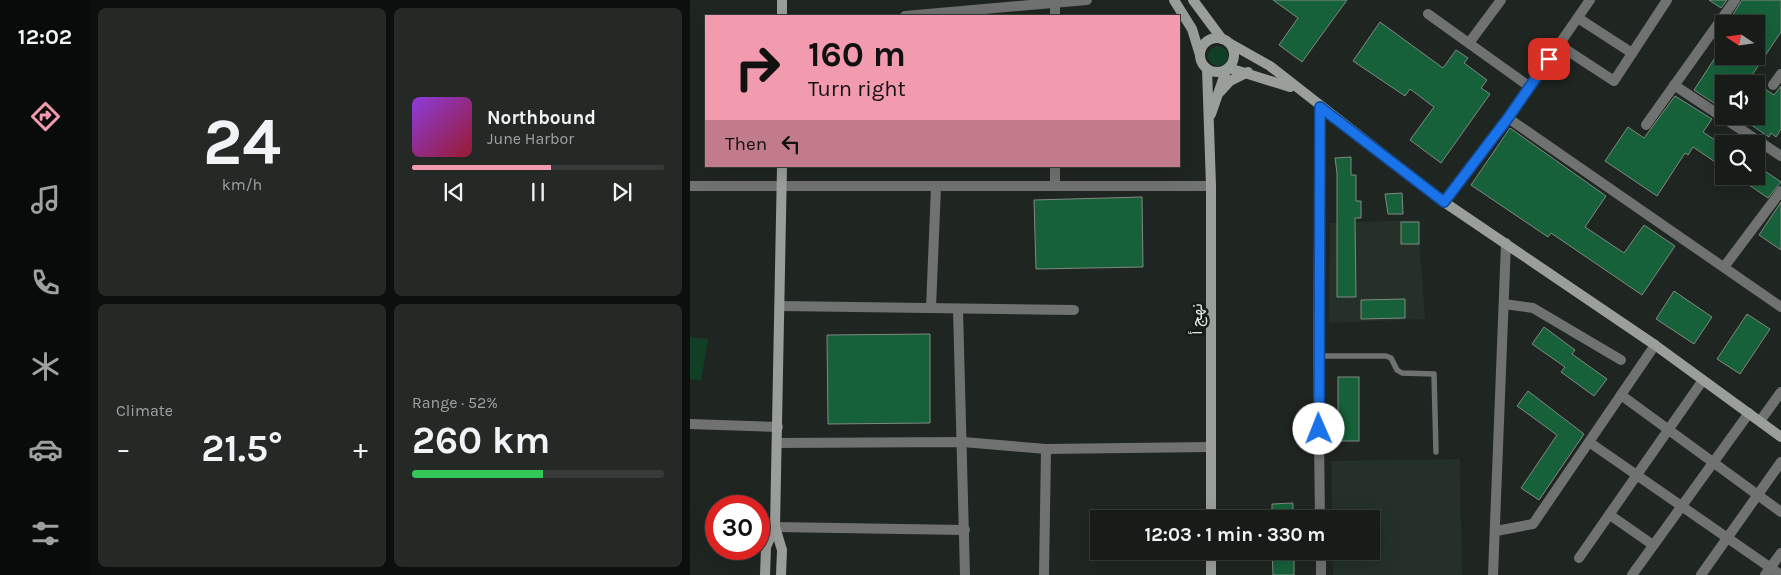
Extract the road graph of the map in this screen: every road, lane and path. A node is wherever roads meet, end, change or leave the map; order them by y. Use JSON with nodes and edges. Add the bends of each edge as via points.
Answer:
{"nodes":[{"id":1,"x":782,"y":0,"type":"edge"},
{"id":2,"x":1087,"y":0,"type":"edge"},
{"id":3,"x":1174,"y":0,"type":"edge"},
{"id":4,"x":1193,"y":0,"type":"edge"},
{"id":5,"x":1501,"y":0,"type":"edge"},
{"id":6,"x":1590,"y":0,"type":"edge"},
{"id":7,"x":1667,"y":0,"type":"edge"},
{"id":8,"x":1735,"y":0,"type":"edge"},
{"id":9,"x":1055,"y":3,"type":"junction"},
{"id":10,"x":1428,"y":14,"type":"dead end"},
{"id":11,"x":782,"y":15,"type":"edge"},
{"id":12,"x":917,"y":15,"type":"edge"},
{"id":13,"x":1055,"y":15,"type":"edge"},
{"id":14,"x":1578,"y":18,"type":"junction"},
{"id":15,"x":1226,"y":41,"type":"junction"},
{"id":16,"x":1469,"y":43,"type":"junction"},
{"id":17,"x":1559,"y":45,"type":"junction"},
{"id":18,"x":1632,"y":53,"type":"junction"},
{"id":19,"x":1200,"y":55,"type":"junction"},
{"id":20,"x":1207,"y":69,"type":"junction"},
{"id":21,"x":1228,"y":69,"type":"junction"},
{"id":22,"x":1248,"y":72,"type":"junction"},
{"id":23,"x":1781,"y":74,"type":"edge"},
{"id":24,"x":1674,"y":85,"type":"junction"},
{"id":25,"x":1773,"y":85,"type":"dead end"},
{"id":26,"x":1530,"y":87,"type":"junction"},
{"id":27,"x":1300,"y":91,"type":"junction"},
{"id":28,"x":1216,"y":97,"type":"junction"},
{"id":29,"x":1320,"y":107,"type":"junction"},
{"id":30,"x":1508,"y":118,"type":"junction"},
{"id":31,"x":1209,"y":120,"type":"junction"},
{"id":32,"x":1646,"y":125,"type":"dead end"},
{"id":33,"x":1781,"y":156,"type":"edge"},
{"id":34,"x":782,"y":167,"type":"edge"},
{"id":35,"x":1055,"y":167,"type":"edge"},
{"id":36,"x":690,"y":186,"type":"edge"},
{"id":37,"x":936,"y":186,"type":"junction"},
{"id":38,"x":1055,"y":186,"type":"junction"},
{"id":39,"x":1211,"y":186,"type":"junction"},
{"id":40,"x":782,"y":187,"type":"junction"},
{"id":41,"x":1781,"y":191,"type":"edge"},
{"id":42,"x":1444,"y":202,"type":"junction"},
{"id":43,"x":1506,"y":243,"type":"junction"},
{"id":44,"x":1724,"y":267,"type":"junction"},
{"id":45,"x":1504,"y":304,"type":"junction"},
{"id":46,"x":781,"y":306,"type":"junction"},
{"id":47,"x":1781,"y":307,"type":"edge"},
{"id":48,"x":931,"y":308,"type":"junction"},
{"id":49,"x":958,"y":309,"type":"junction"},
{"id":50,"x":1074,"y":310,"type":"dead end"},
{"id":51,"x":1654,"y":345,"type":"junction"},
{"id":52,"x":1318,"y":356,"type":"junction"},
{"id":53,"x":1621,"y":360,"type":"dead end"},
{"id":54,"x":1703,"y":380,"type":"junction"},
{"id":55,"x":1781,"y":392,"type":"edge"},
{"id":56,"x":1621,"y":395,"type":"junction"},
{"id":57,"x":1749,"y":413,"type":"junction"},
{"id":58,"x":1760,"y":421,"type":"junction"},
{"id":59,"x":690,"y":424,"type":"edge"},
{"id":60,"x":778,"y":428,"type":"junction"},
{"id":61,"x":1669,"y":430,"type":"junction"},
{"id":62,"x":1781,"y":437,"type":"edge"},
{"id":63,"x":963,"y":442,"type":"junction"},
{"id":64,"x":1589,"y":442,"type":"junction"},
{"id":65,"x":777,"y":444,"type":"junction"},
{"id":66,"x":1210,"y":447,"type":"junction"},
{"id":67,"x":1046,"y":449,"type":"junction"},
{"id":68,"x":1436,"y":452,"type":"dead end"},
{"id":69,"x":1781,"y":462,"type":"edge"},
{"id":70,"x":1713,"y":463,"type":"junction"},
{"id":71,"x":1637,"y":475,"type":"junction"},
{"id":72,"x":1758,"y":495,"type":"junction"},
{"id":73,"x":1682,"y":506,"type":"junction"},
{"id":74,"x":1211,"y":510,"type":"edge"},
{"id":75,"x":1320,"y":510,"type":"edge"},
{"id":76,"x":1781,"y":512,"type":"edge"},
{"id":77,"x":1610,"y":514,"type":"junction"},
{"id":78,"x":775,"y":527,"type":"junction"},
{"id":79,"x":965,"y":530,"type":"junction"},
{"id":80,"x":1496,"y":531,"type":"junction"},
{"id":81,"x":1727,"y":538,"type":"junction"},
{"id":82,"x":1653,"y":546,"type":"junction"},
{"id":83,"x":1781,"y":553,"type":"edge"},
{"id":84,"x":1579,"y":558,"type":"dead end"},
{"id":85,"x":1211,"y":560,"type":"edge"},
{"id":86,"x":1321,"y":560,"type":"edge"},
{"id":87,"x":1768,"y":571,"type":"edge"},
{"id":88,"x":765,"y":575,"type":"edge"},
{"id":89,"x":781,"y":575,"type":"edge"},
{"id":90,"x":965,"y":575,"type":"edge"},
{"id":91,"x":1044,"y":575,"type":"edge"},
{"id":92,"x":1211,"y":575,"type":"edge"},
{"id":93,"x":1321,"y":575,"type":"edge"},
{"id":94,"x":1493,"y":575,"type":"edge"},
{"id":95,"x":1632,"y":575,"type":"edge"},
{"id":96,"x":1701,"y":575,"type":"edge"},
{"id":97,"x":1781,"y":575,"type":"edge"}],
"edges":[{"from":1,"to":11,"type":"main road"},
{"from":2,"to":9,"type":"street"},
{"from":3,"to":19,"type":"main road","via":[[1192,29]]},
{"from":4,"to":15,"type":"main road"},
{"from":5,"to":16,"type":"street"},
{"from":6,"to":14,"type":"street"},
{"from":7,"to":18,"type":"street"},
{"from":8,"to":24,"type":"street"},
{"from":9,"to":12,"type":"street"},
{"from":9,"to":13,"type":"street"},
{"from":10,"to":16,"type":"street"},
{"from":14,"to":17,"type":"street"},
{"from":14,"to":18,"type":"street"},
{"from":15,"to":19,"type":"main road","via":[[1217,38],[1207,41]]},
{"from":15,"to":21,"type":"main road","via":[[1234,55]]},
{"from":15,"to":27,"type":"main road","via":[[1270,66]]},
{"from":16,"to":26,"type":"street"},
{"from":17,"to":18,"type":"street","via":[[1614,81]]},
{"from":17,"to":26,"type":"street"},
{"from":19,"to":20,"type":"main road"},
{"from":20,"to":21,"type":"main road","via":[[1216,73]]},
{"from":20,"to":31,"type":"main road","name":"نهج أ"},
{"from":21,"to":22,"type":"main road"},
{"from":21,"to":28,"type":"main road","name":"نهج أ"},
{"from":22,"to":27,"type":"main road"},
{"from":22,"to":28,"type":"main road","via":[[1230,81]]},
{"from":23,"to":25,"type":"street"},
{"from":24,"to":32,"type":"street"},
{"from":24,"to":33,"type":"street"},
{"from":26,"to":30,"type":"street"},
{"from":27,"to":29,"type":"main road"},
{"from":28,"to":31,"type":"main road","name":"نهج أ"},
{"from":29,"to":42,"type":"main road"},
{"from":29,"to":52,"type":"street"},
{"from":30,"to":42,"type":"street"},
{"from":30,"to":44,"type":"street"},
{"from":31,"to":39,"type":"main road","name":"نهج أ"},
{"from":34,"to":40,"type":"main road"},
{"from":35,"to":38,"type":"street"},
{"from":36,"to":40,"type":"street"},
{"from":37,"to":38,"type":"street"},
{"from":37,"to":40,"type":"street"},
{"from":37,"to":48,"type":"street"},
{"from":38,"to":39,"type":"street"},
{"from":39,"to":66,"type":"main road","name":"نهج أ"},
{"from":40,"to":46,"type":"main road"},
{"from":41,"to":44,"type":"street"},
{"from":42,"to":43,"type":"main road"},
{"from":43,"to":45,"type":"street"},
{"from":43,"to":51,"type":"main road"},
{"from":44,"to":47,"type":"street"},
{"from":45,"to":53,"type":"street","via":[[1533,308]]},
{"from":45,"to":80,"type":"street"},
{"from":46,"to":48,"type":"street"},
{"from":46,"to":60,"type":"main road"},
{"from":48,"to":49,"type":"street"},
{"from":49,"to":50,"type":"street"},
{"from":49,"to":63,"type":"street"},
{"from":51,"to":54,"type":"main road"},
{"from":51,"to":56,"type":"street"},
{"from":52,"to":68,"type":"lane","via":[[1386,356],[1392,358],[1402,373],[1434,374]]},
{"from":52,"to":75,"type":"street"},
{"from":54,"to":57,"type":"main road"},
{"from":54,"to":61,"type":"street"},
{"from":55,"to":58,"type":"street"},
{"from":56,"to":61,"type":"street"},
{"from":56,"to":64,"type":"street"},
{"from":57,"to":58,"type":"main road"},
{"from":57,"to":70,"type":"street"},
{"from":58,"to":62,"type":"main road"},
{"from":59,"to":60,"type":"street"},
{"from":60,"to":65,"type":"main road"},
{"from":61,"to":70,"type":"street"},
{"from":61,"to":71,"type":"street"},
{"from":63,"to":65,"type":"street"},
{"from":63,"to":67,"type":"street"},
{"from":63,"to":79,"type":"street"},
{"from":64,"to":71,"type":"street"},
{"from":64,"to":80,"type":"street","via":[[1533,524]]},
{"from":65,"to":78,"type":"main road"},
{"from":66,"to":67,"type":"street"},
{"from":66,"to":74,"type":"main road","name":"نهج أ"},
{"from":67,"to":91,"type":"street"},
{"from":69,"to":72,"type":"street"},
{"from":70,"to":72,"type":"street"},
{"from":70,"to":73,"type":"street"},
{"from":71,"to":73,"type":"street"},
{"from":71,"to":77,"type":"street"},
{"from":72,"to":76,"type":"street"},
{"from":72,"to":81,"type":"street"},
{"from":73,"to":81,"type":"street"},
{"from":73,"to":82,"type":"street"},
{"from":77,"to":82,"type":"street"},
{"from":77,"to":84,"type":"street"},
{"from":78,"to":79,"type":"street"},
{"from":78,"to":88,"type":"main road","via":[[766,547]]},
{"from":78,"to":89,"type":"main road","via":[[782,550]]},
{"from":79,"to":90,"type":"street"},
{"from":80,"to":94,"type":"street"},
{"from":81,"to":87,"type":"street"},
{"from":81,"to":96,"type":"street"},
{"from":82,"to":95,"type":"street"},
{"from":83,"to":87,"type":"street"},
{"from":85,"to":92,"type":"main road"},
{"from":86,"to":93,"type":"street"},
{"from":87,"to":97,"type":"street"}]}
